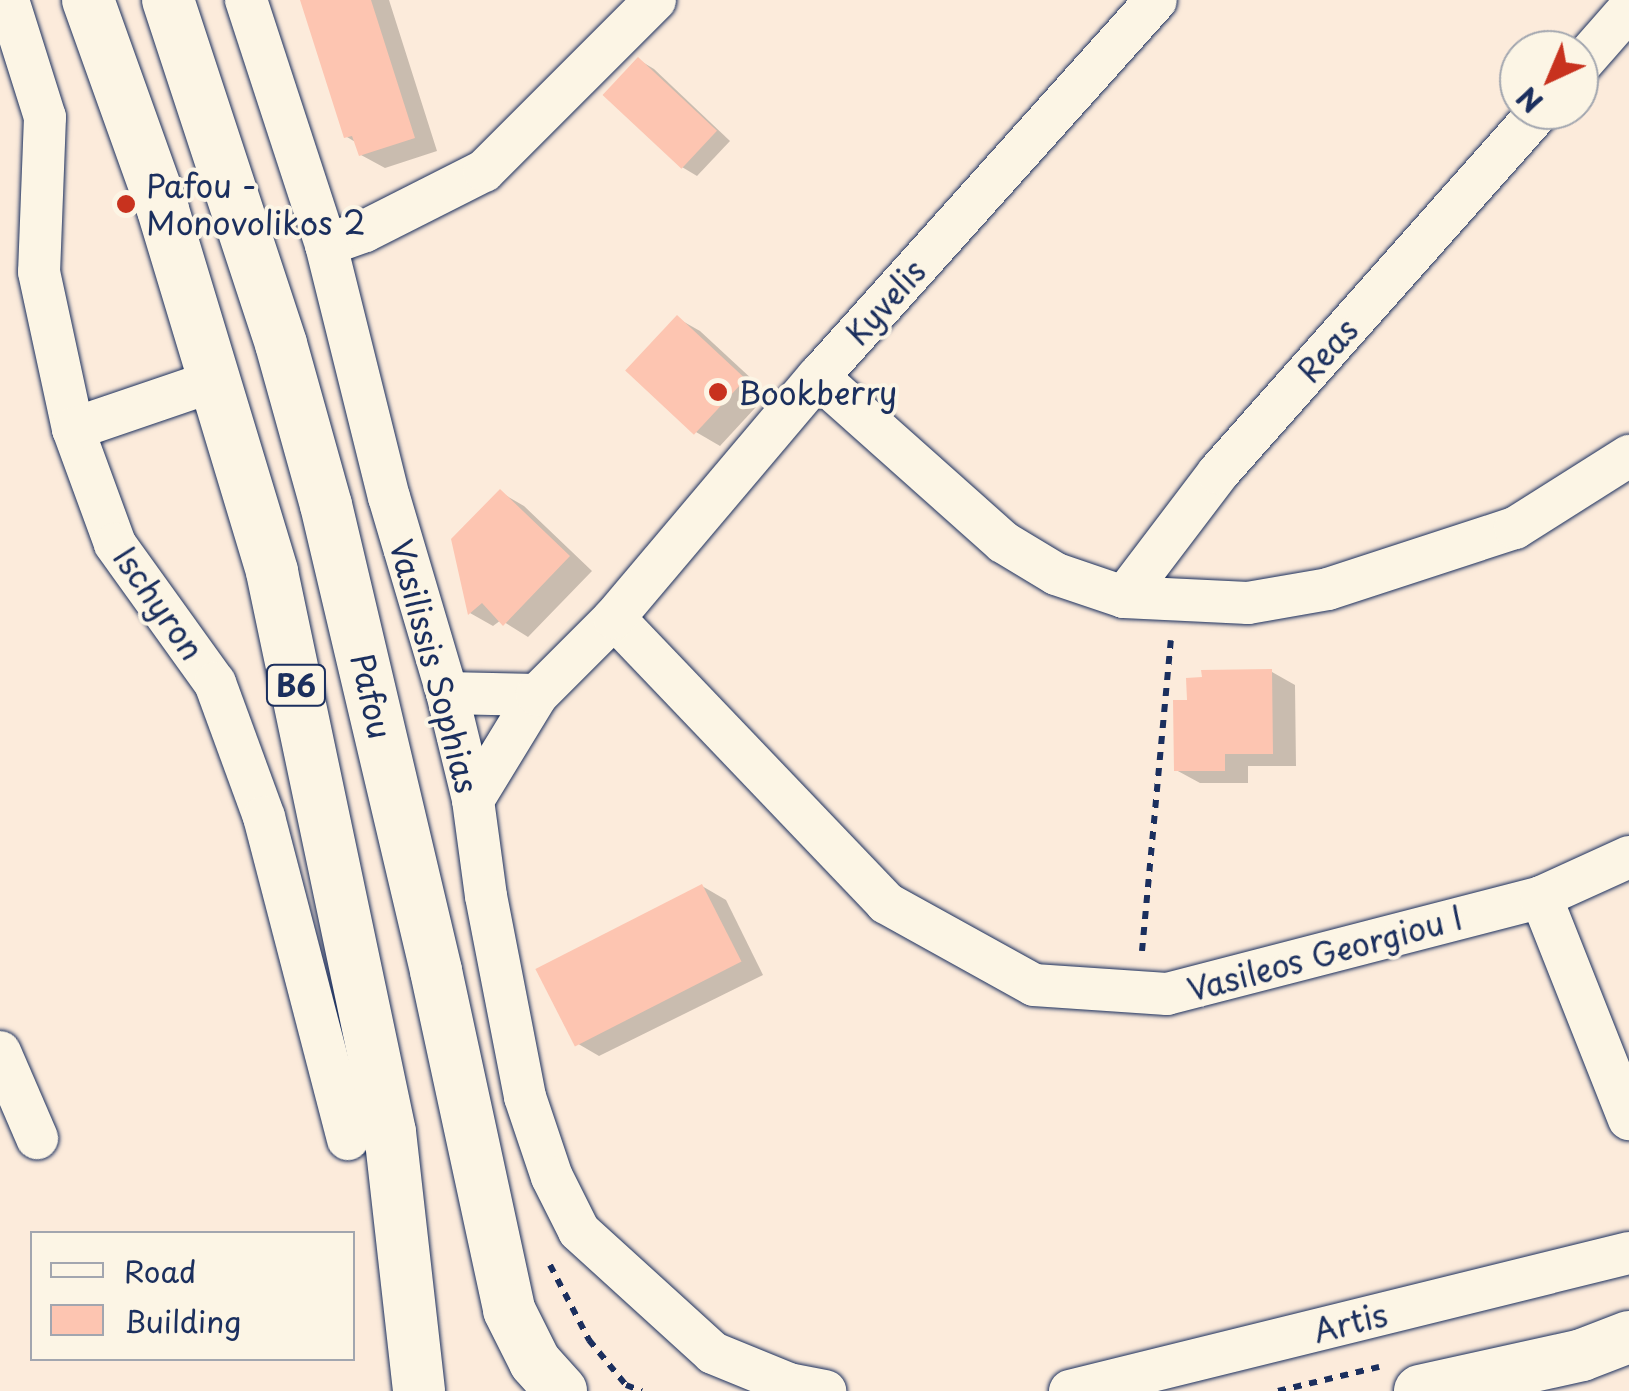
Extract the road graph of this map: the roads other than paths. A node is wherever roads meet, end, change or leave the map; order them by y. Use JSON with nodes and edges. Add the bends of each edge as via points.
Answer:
{"nodes":[{"id":1,"x":8,"y":0,"type":"edge"},
{"id":2,"x":88,"y":0,"type":"edge"},
{"id":3,"x":168,"y":0,"type":"edge"},
{"id":4,"x":246,"y":0,"type":"edge"},
{"id":5,"x":656,"y":0,"type":"edge"},
{"id":6,"x":1156,"y":0,"type":"edge"},
{"id":7,"x":1629,"y":10,"type":"edge"},
{"id":8,"x":1599,"y":44,"type":"edge"},
{"id":9,"x":1522,"y":130,"type":"edge"},
{"id":10,"x":326,"y":246,"type":"junction"},
{"id":11,"x":818,"y":377,"type":"junction"},
{"id":12,"x":214,"y":382,"type":"junction"},
{"id":13,"x":73,"y":429,"type":"junction"},
{"id":14,"x":1629,"y":456,"type":"edge"},
{"id":15,"x":1124,"y":598,"type":"junction"},
{"id":16,"x":614,"y":618,"type":"junction"},
{"id":17,"x":447,"y":692,"type":"junction"},
{"id":18,"x":537,"y":696,"type":"junction"},
{"id":19,"x":473,"y":800,"type":"junction"},
{"id":20,"x":1629,"y":857,"type":"edge"},
{"id":21,"x":486,"y":896,"type":"junction"},
{"id":22,"x":1540,"y":897,"type":"junction"},
{"id":23,"x":436,"y":971,"type":"junction"},
{"id":24,"x":0,"y":1052,"type":"edge"},
{"id":25,"x":1629,"y":1119,"type":"edge"},
{"id":26,"x":37,"y":1138,"type":"dead end"},
{"id":27,"x":348,"y":1139,"type":"dead end"},
{"id":28,"x":1629,"y":1253,"type":"edge"},
{"id":29,"x":1629,"y":1337,"type":"edge"},
{"id":30,"x":419,"y":1391,"type":"edge"},
{"id":31,"x":561,"y":1391,"type":"edge"},
{"id":32,"x":825,"y":1391,"type":"edge"},
{"id":33,"x":1070,"y":1391,"type":"edge"},
{"id":34,"x":1420,"y":1391,"type":"edge"}],
"edges":[{"from":1,"to":13,"type":"street","name":"Ischyron","via":[[45,118],[39,272]]},
{"from":2,"to":12,"type":"main road","number":"B6","via":[[163,210]]},
{"from":3,"to":23,"type":"main road","name":"Pafou","number":"B6","via":[[301,415]]},
{"from":4,"to":10,"type":"street","name":"Vasilissis Sophias"},
{"from":5,"to":10,"type":"street","via":[[484,171]]},
{"from":6,"to":11,"type":"street","name":"Kyvelis"},
{"from":7,"to":8,"type":"street"},
{"from":9,"to":15,"type":"street","name":"Reas","via":[[1218,473]]},
{"from":10,"to":17,"type":"street","name":"Vasilissis Sophias","via":[[388,498]]},
{"from":11,"to":15,"type":"street","via":[[1003,542],[1056,574]]},
{"from":11,"to":16,"type":"street","name":"Kyvelis"},
{"from":12,"to":13,"type":"street"},
{"from":12,"to":30,"type":"main road","number":"B6","via":[[272,572],[390,1132]]},
{"from":13,"to":27,"type":"street","name":"Ischyron","via":[[116,544],[215,684],[264,817]]},
{"from":14,"to":15,"type":"street","via":[[1515,528],[1328,589],[1248,603]]},
{"from":16,"to":18,"type":"street","name":"Kyvelis"},
{"from":16,"to":22,"type":"street","name":"Vasileos Georgiou I","via":[[886,903],[1034,986],[1167,994]]},
{"from":17,"to":18,"type":"street"},
{"from":17,"to":19,"type":"street","name":"Vasilissis Sophias"},
{"from":18,"to":19,"type":"street","name":"Kyvelis"},
{"from":19,"to":21,"type":"street","name":"Vasilissis Sophias"},
{"from":20,"to":22,"type":"street","name":"Vasileos Georgiou I"},
{"from":21,"to":23,"type":"street"},
{"from":21,"to":32,"type":"street","name":"Vasilissis Sophias","via":[[525,1097],[579,1231],[713,1354]]},
{"from":22,"to":25,"type":"street"},
{"from":23,"to":31,"type":"main road","name":"Pafou","number":"B6","via":[[509,1310],[536,1362]]},
{"from":24,"to":26,"type":"street"},
{"from":28,"to":33,"type":"street","name":"Artis"},
{"from":29,"to":34,"type":"main road"}]}
